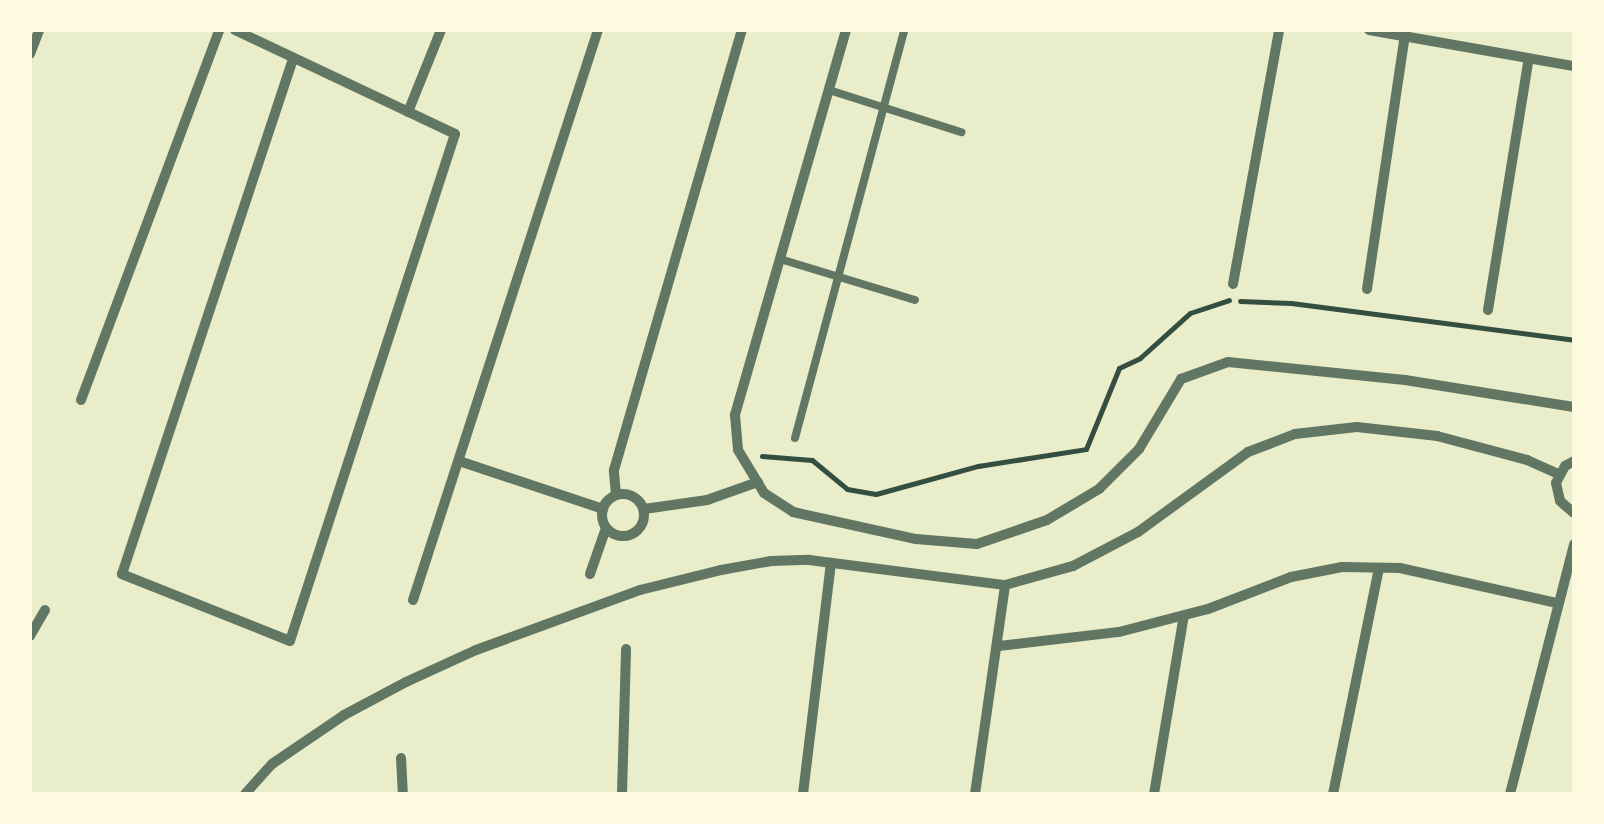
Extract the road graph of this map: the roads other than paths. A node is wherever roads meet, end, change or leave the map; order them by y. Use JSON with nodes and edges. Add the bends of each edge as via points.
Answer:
{"nodes":[{"id":1,"x":39,"y":30,"type":"edge"},
{"id":2,"x":218,"y":30,"type":"edge"},
{"id":3,"x":235,"y":30,"type":"edge"},
{"id":4,"x":441,"y":30,"type":"edge"},
{"id":5,"x":598,"y":30,"type":"edge"},
{"id":6,"x":742,"y":30,"type":"edge"},
{"id":7,"x":846,"y":30,"type":"edge"},
{"id":8,"x":904,"y":30,"type":"edge"},
{"id":9,"x":1279,"y":30,"type":"edge"},
{"id":10,"x":1369,"y":30,"type":"edge"},
{"id":11,"x":1405,"y":36,"type":"junction"},
{"id":12,"x":30,"y":54,"type":"edge"},
{"id":13,"x":1529,"y":58,"type":"junction"},
{"id":14,"x":293,"y":59,"type":"junction"},
{"id":15,"x":1574,"y":66,"type":"edge"},
{"id":16,"x":828,"y":90,"type":"junction"},
{"id":17,"x":883,"y":107,"type":"junction"},
{"id":18,"x":408,"y":112,"type":"junction"},
{"id":19,"x":961,"y":132,"type":"dead end"},
{"id":20,"x":780,"y":259,"type":"junction"},
{"id":21,"x":837,"y":276,"type":"junction"},
{"id":22,"x":1232,"y":284,"type":"dead end"},
{"id":23,"x":1367,"y":288,"type":"dead end"},
{"id":24,"x":915,"y":300,"type":"dead end"},
{"id":25,"x":1488,"y":310,"type":"dead end"},
{"id":26,"x":81,"y":400,"type":"dead end"},
{"id":27,"x":1574,"y":407,"type":"edge"},
{"id":28,"x":796,"y":438,"type":"dead end"},
{"id":29,"x":1574,"y":460,"type":"edge"},
{"id":30,"x":458,"y":461,"type":"junction"},
{"id":31,"x":1559,"y":474,"type":"junction"},
{"id":32,"x":758,"y":482,"type":"junction"},
{"id":33,"x":616,"y":494,"type":"junction"},
{"id":34,"x":602,"y":508,"type":"junction"},
{"id":35,"x":644,"y":509,"type":"junction"},
{"id":36,"x":1574,"y":513,"type":"edge"},
{"id":37,"x":606,"y":528,"type":"junction"},
{"id":38,"x":1574,"y":544,"type":"edge"},
{"id":39,"x":831,"y":563,"type":"junction"},
{"id":40,"x":1379,"y":568,"type":"junction"},
{"id":41,"x":590,"y":574,"type":"dead end"},
{"id":42,"x":1004,"y":584,"type":"junction"},
{"id":43,"x":413,"y":600,"type":"dead end"},
{"id":44,"x":1556,"y":602,"type":"junction"},
{"id":45,"x":45,"y":610,"type":"dead end"},
{"id":46,"x":1184,"y":615,"type":"junction"},
{"id":47,"x":30,"y":636,"type":"edge"},
{"id":48,"x":999,"y":646,"type":"junction"},
{"id":49,"x":626,"y":649,"type":"dead end"},
{"id":50,"x":401,"y":758,"type":"dead end"},
{"id":51,"x":245,"y":794,"type":"edge"},
{"id":52,"x":403,"y":794,"type":"edge"},
{"id":53,"x":622,"y":794,"type":"edge"},
{"id":54,"x":802,"y":794,"type":"edge"},
{"id":55,"x":975,"y":794,"type":"edge"},
{"id":56,"x":1154,"y":794,"type":"edge"},
{"id":57,"x":1333,"y":794,"type":"edge"},
{"id":58,"x":1510,"y":794,"type":"edge"}],
"edges":[{"from":1,"to":12,"type":"street"},
{"from":2,"to":26,"type":"street"},
{"from":3,"to":14,"type":"street"},
{"from":4,"to":18,"type":"street"},
{"from":5,"to":30,"type":"street"},
{"from":6,"to":33,"type":"street","via":[[614,470]]},
{"from":7,"to":16,"type":"street"},
{"from":8,"to":17,"type":"lane"},
{"from":9,"to":22,"type":"street"},
{"from":10,"to":11,"type":"street"},
{"from":11,"to":13,"type":"street"},
{"from":11,"to":23,"type":"street"},
{"from":13,"to":15,"type":"street"},
{"from":13,"to":25,"type":"street"},
{"from":14,"to":18,"type":"street"},
{"from":14,"to":18,"type":"street","via":[[122,574],[290,641],[455,134]]},
{"from":16,"to":17,"type":"lane"},
{"from":16,"to":20,"type":"street"},
{"from":17,"to":19,"type":"lane"},
{"from":17,"to":21,"type":"lane"},
{"from":20,"to":21,"type":"lane"},
{"from":20,"to":32,"type":"street","via":[[735,415],[742,455]]},
{"from":21,"to":24,"type":"lane"},
{"from":21,"to":28,"type":"lane"},
{"from":27,"to":32,"type":"street","via":[[1228,362],[1180,379],[1139,449],[1099,489],[1048,520],[977,544],[916,539],[793,512]]},
{"from":29,"to":31,"type":"street"},
{"from":30,"to":34,"type":"street"},
{"from":30,"to":43,"type":"street"},
{"from":31,"to":36,"type":"street","via":[[1557,492]]},
{"from":31,"to":42,"type":"street","via":[[1437,436],[1357,428],[1295,434],[1248,452],[1138,532],[1074,566]]},
{"from":32,"to":35,"type":"street","via":[[707,500]]},
{"from":33,"to":34,"type":"street"},
{"from":33,"to":35,"type":"street","via":[[630,494]]},
{"from":34,"to":37,"type":"street"},
{"from":35,"to":37,"type":"street","via":[[643,524],[633,534],[618,536]]},
{"from":37,"to":41,"type":"street"},
{"from":38,"to":44,"type":"street"},
{"from":39,"to":42,"type":"street"},
{"from":39,"to":51,"type":"street","via":[[771,561],[721,570],[640,590],[476,650],[344,715],[272,764]]},
{"from":39,"to":54,"type":"street"},
{"from":40,"to":44,"type":"street"},
{"from":40,"to":46,"type":"street","via":[[1291,577]]},
{"from":40,"to":57,"type":"street"},
{"from":42,"to":48,"type":"street"},
{"from":44,"to":58,"type":"street"},
{"from":45,"to":47,"type":"street"},
{"from":46,"to":48,"type":"street","via":[[1119,632]]},
{"from":46,"to":56,"type":"street"},
{"from":48,"to":55,"type":"street"},
{"from":49,"to":53,"type":"street"},
{"from":50,"to":52,"type":"street"}]}
